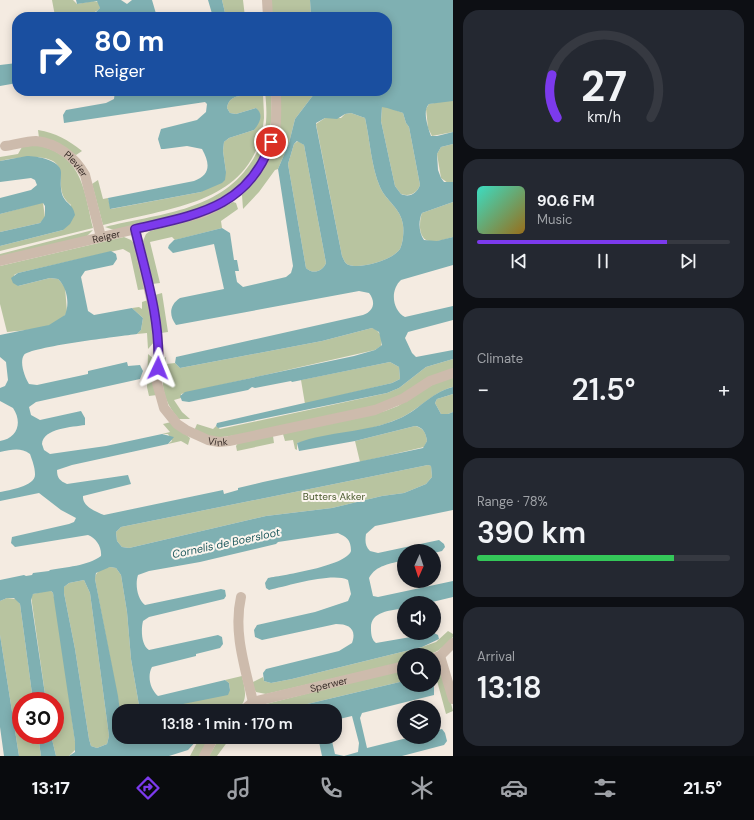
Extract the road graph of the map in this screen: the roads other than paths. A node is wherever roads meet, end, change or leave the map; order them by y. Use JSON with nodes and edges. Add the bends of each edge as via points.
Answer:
{"nodes":[{"id":1,"x":266,"y":0,"type":"edge"},
{"id":2,"x":267,"y":12,"type":"edge"},
{"id":3,"x":276,"y":96,"type":"edge"},
{"id":4,"x":5,"y":146,"type":"dead end"},
{"id":5,"x":135,"y":229,"type":"junction"},
{"id":6,"x":101,"y":237,"type":"junction"},
{"id":7,"x":0,"y":261,"type":"edge"},
{"id":8,"x":453,"y":373,"type":"edge"},
{"id":9,"x":241,"y":597,"type":"dead end"},
{"id":10,"x":453,"y":643,"type":"edge"},
{"id":11,"x":441,"y":654,"type":"edge"},
{"id":12,"x":397,"y":668,"type":"edge"},
{"id":13,"x":441,"y":668,"type":"edge"},
{"id":14,"x":453,"y":699,"type":"edge"},
{"id":15,"x":253,"y":702,"type":"junction"},
{"id":16,"x":251,"y":704,"type":"edge"},
{"id":17,"x":210,"y":744,"type":"edge"},
{"id":18,"x":204,"y":756,"type":"edge"}],
"edges":[{"from":1,"to":2,"type":"street"},
{"from":3,"to":5,"type":"street","name":"Reiger","via":[[275,131],[268,152],[250,180],[238,192],[200,214]]},
{"from":4,"to":6,"type":"street","name":"Plevier","via":[[34,141],[48,143],[70,156],[85,175]]},
{"from":5,"to":6,"type":"street","name":"Reiger"},
{"from":5,"to":8,"type":"street","name":"Vink","via":[[156,316],[159,352],[157,383],[160,397],[164,408],[177,424],[196,436],[219,442],[229,441],[375,410],[390,405],[430,381]]},
{"from":6,"to":7,"type":"street","name":"Reiger"},
{"from":9,"to":15,"type":"street","via":[[237,614],[238,635]]},
{"from":10,"to":11,"type":"street"},
{"from":12,"to":15,"type":"street","name":"Sperwer"},
{"from":13,"to":14,"type":"street"},
{"from":15,"to":16,"type":"street","name":"Sperwer"},
{"from":17,"to":18,"type":"street"}]}
